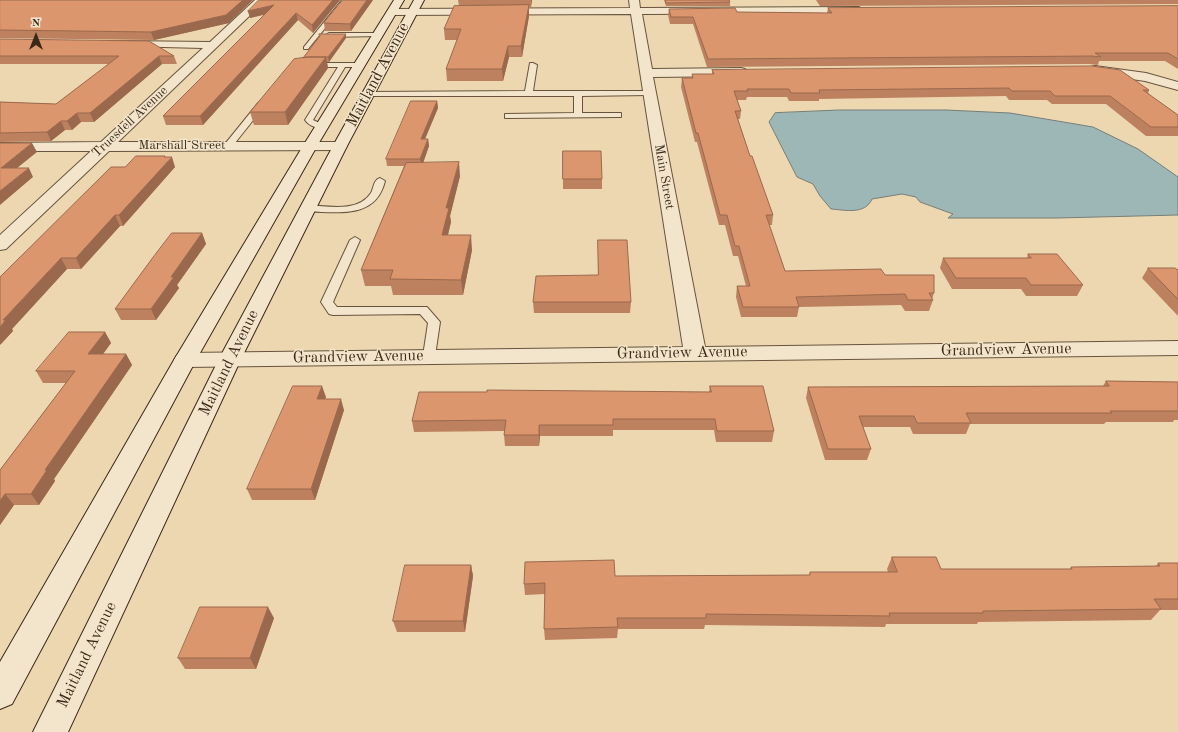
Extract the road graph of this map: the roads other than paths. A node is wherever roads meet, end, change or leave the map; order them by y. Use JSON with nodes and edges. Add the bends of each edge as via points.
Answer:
{"nodes":[{"id":1,"x":261,"y":0,"type":"edge"},
{"id":2,"x":345,"y":0,"type":"edge"},
{"id":3,"x":399,"y":0,"type":"edge"},
{"id":4,"x":418,"y":0,"type":"edge"},
{"id":5,"x":636,"y":5,"type":"edge"},
{"id":6,"x":873,"y":10,"type":"edge"},
{"id":7,"x":392,"y":12,"type":"junction"},
{"id":8,"x":412,"y":12,"type":"junction"},
{"id":9,"x":317,"y":34,"type":"junction"},
{"id":10,"x":378,"y":35,"type":"junction"},
{"id":11,"x":110,"y":43,"type":"edge"},
{"id":12,"x":212,"y":45,"type":"junction"},
{"id":13,"x":306,"y":48,"type":"dead end"},
{"id":14,"x":301,"y":65,"type":"edge"},
{"id":15,"x":343,"y":65,"type":"junction"},
{"id":16,"x":360,"y":65,"type":"junction"},
{"id":17,"x":533,"y":65,"type":"dead end"},
{"id":18,"x":1081,"y":69,"type":"edge"},
{"id":19,"x":757,"y":72,"type":"edge"},
{"id":20,"x":646,"y":73,"type":"junction"},
{"id":21,"x":1178,"y":86,"type":"edge"},
{"id":22,"x":529,"y":93,"type":"junction"},
{"id":23,"x":578,"y":93,"type":"junction"},
{"id":24,"x":649,"y":93,"type":"junction"},
{"id":25,"x":368,"y":94,"type":"junction"},
{"id":26,"x":267,"y":98,"type":"edge"},
{"id":27,"x":578,"y":115,"type":"junction"},
{"id":28,"x":618,"y":115,"type":"dead end"},
{"id":29,"x":508,"y":116,"type":"dead end"},
{"id":30,"x":322,"y":126,"type":"junction"},
{"id":31,"x":105,"y":146,"type":"junction"},
{"id":32,"x":228,"y":146,"type":"junction"},
{"id":33,"x":310,"y":146,"type":"junction"},
{"id":34,"x":340,"y":146,"type":"junction"},
{"id":35,"x":0,"y":147,"type":"edge"},
{"id":36,"x":380,"y":181,"type":"dead end"},
{"id":37,"x":308,"y":208,"type":"junction"},
{"id":38,"x":355,"y":240,"type":"dead end"},
{"id":39,"x":0,"y":245,"type":"edge"},
{"id":40,"x":1178,"y":348,"type":"edge"},
{"id":41,"x":695,"y":353,"type":"junction"},
{"id":42,"x":429,"y":356,"type":"junction"},
{"id":43,"x":230,"y":359,"type":"junction"},
{"id":44,"x":185,"y":360,"type":"junction"},
{"id":45,"x":0,"y":693,"type":"edge"},
{"id":46,"x":50,"y":732,"type":"edge"}],
"edges":[{"from":1,"to":12,"type":"street","name":"Truesdell Avenue"},
{"from":2,"to":9,"type":"lane"},
{"from":3,"to":7,"type":"street","name":"Maitland Avenue"},
{"from":4,"to":8,"type":"street","name":"Maitland Avenue"},
{"from":5,"to":6,"type":"street"},
{"from":5,"to":8,"type":"street"},
{"from":5,"to":20,"type":"street","name":"Main Street"},
{"from":7,"to":8,"type":"street"},
{"from":7,"to":10,"type":"street","name":"Maitland Avenue"},
{"from":8,"to":25,"type":"street","name":"Maitland Avenue"},
{"from":9,"to":10,"type":"lane"},
{"from":9,"to":13,"type":"lane"},
{"from":10,"to":16,"type":"street","name":"Maitland Avenue"},
{"from":11,"to":12,"type":"street"},
{"from":12,"to":31,"type":"street","name":"Truesdell Avenue"},
{"from":14,"to":15,"type":"lane"},
{"from":15,"to":16,"type":"lane"},
{"from":15,"to":30,"type":"lane","via":[[310,120]]},
{"from":16,"to":30,"type":"street","name":"Maitland Avenue"},
{"from":17,"to":22,"type":"lane"},
{"from":18,"to":21,"type":"street","via":[[1146,76]]},
{"from":19,"to":20,"type":"street"},
{"from":20,"to":24,"type":"street","name":"Main Street"},
{"from":22,"to":23,"type":"lane"},
{"from":22,"to":25,"type":"lane"},
{"from":23,"to":24,"type":"lane"},
{"from":23,"to":27,"type":"lane"},
{"from":24,"to":41,"type":"street","name":"Main Street"},
{"from":25,"to":34,"type":"street","name":"Maitland Avenue"},
{"from":26,"to":32,"type":"lane"},
{"from":27,"to":28,"type":"lane"},
{"from":27,"to":29,"type":"lane"},
{"from":30,"to":33,"type":"street","name":"Maitland Avenue"},
{"from":31,"to":32,"type":"street","name":"Marshall Street"},
{"from":31,"to":35,"type":"street","name":"Marshall Street"},
{"from":31,"to":39,"type":"street","name":"Truesdell Avenue"},
{"from":32,"to":33,"type":"street","name":"Marshall Street"},
{"from":33,"to":34,"type":"street","name":"Marshall Street"},
{"from":33,"to":44,"type":"street","name":"Maitland Avenue"},
{"from":34,"to":37,"type":"street","name":"Maitland Avenue"},
{"from":36,"to":37,"type":"lane","via":[[374,196],[361,206],[344,209]]},
{"from":37,"to":43,"type":"street","name":"Maitland Avenue"},
{"from":38,"to":42,"type":"lane","via":[[326,302],[333,311],[423,310],[434,322]]},
{"from":40,"to":41,"type":"street","name":"Grandview Avenue"},
{"from":41,"to":42,"type":"street","name":"Grandview Avenue"},
{"from":42,"to":43,"type":"street","name":"Grandview Avenue"},
{"from":43,"to":44,"type":"street","name":"Grandview Avenue"},
{"from":43,"to":46,"type":"street","name":"Maitland Avenue"},
{"from":44,"to":45,"type":"street","name":"Maitland Avenue"}]}
